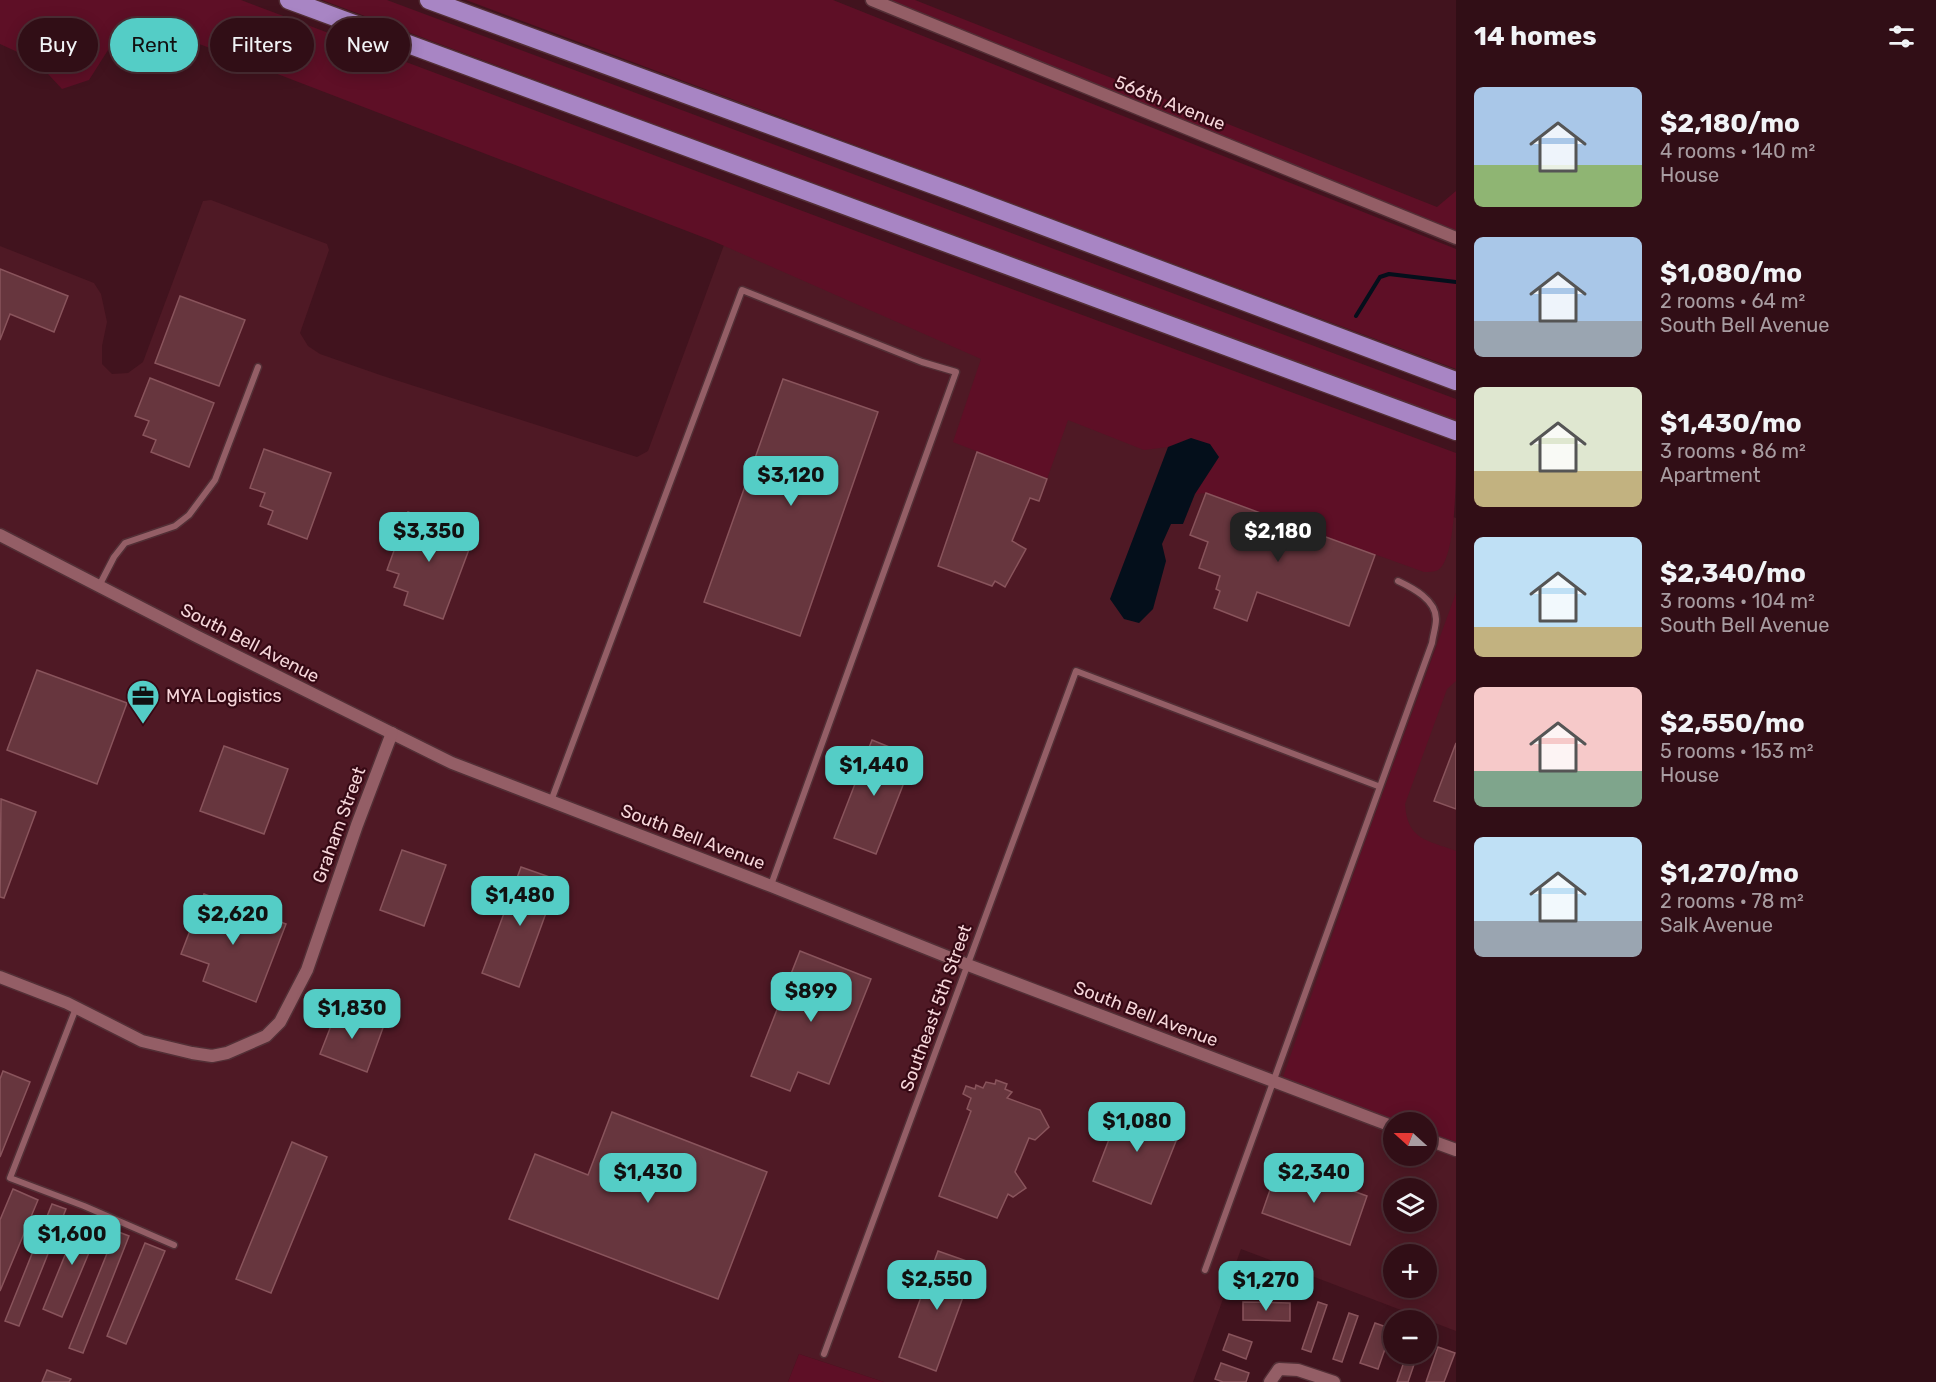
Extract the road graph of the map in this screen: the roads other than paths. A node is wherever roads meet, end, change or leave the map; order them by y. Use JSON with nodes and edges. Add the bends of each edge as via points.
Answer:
{"nodes":[{"id":1,"x":289,"y":0,"type":"edge"},
{"id":2,"x":429,"y":0,"type":"edge"},
{"id":3,"x":872,"y":0,"type":"edge"},
{"id":4,"x":1456,"y":238,"type":"edge"},
{"id":5,"x":258,"y":367,"type":"dead end"},
{"id":6,"x":1456,"y":381,"type":"edge"},
{"id":7,"x":1456,"y":431,"type":"edge"},
{"id":8,"x":0,"y":535,"type":"edge"},
{"id":9,"x":1398,"y":581,"type":"dead end"},
{"id":10,"x":99,"y":586,"type":"junction"},
{"id":11,"x":392,"y":734,"type":"junction"},
{"id":12,"x":1378,"y":786,"type":"junction"},
{"id":13,"x":551,"y":801,"type":"junction"},
{"id":14,"x":771,"y":886,"type":"junction"},
{"id":15,"x":968,"y":965,"type":"junction"},
{"id":16,"x":0,"y":977,"type":"edge"},
{"id":17,"x":76,"y":1008,"type":"junction"},
{"id":18,"x":1274,"y":1082,"type":"junction"},
{"id":19,"x":1383,"y":1123,"type":"edge"},
{"id":20,"x":1437,"y":1143,"type":"edge"},
{"id":21,"x":1456,"y":1150,"type":"edge"},
{"id":22,"x":174,"y":1245,"type":"dead end"},
{"id":23,"x":1205,"y":1270,"type":"dead end"},
{"id":24,"x":824,"y":1354,"type":"dead end"},
{"id":25,"x":1270,"y":1382,"type":"edge"},
{"id":26,"x":1334,"y":1382,"type":"edge"}],
"edges":[{"from":1,"to":7,"type":"highway"},
{"from":2,"to":6,"type":"highway"},
{"from":3,"to":4,"type":"street","name":"566th Avenue"},
{"from":5,"to":10,"type":"lane","via":[[215,480],[189,515],[175,526],[125,543]]},
{"from":8,"to":10,"type":"street","name":"South Bell Avenue"},
{"from":9,"to":12,"type":"lane","via":[[1431,603],[1436,618],[1432,643]]},
{"from":10,"to":11,"type":"street","name":"South Bell Avenue"},
{"from":11,"to":13,"type":"street","name":"South Bell Avenue","via":[[452,763]]},
{"from":11,"to":17,"type":"street","name":"Graham Street","via":[[307,970],[280,1022],[266,1036],[212,1056],[142,1041]]},
{"from":12,"to":15,"type":"lane","name":"Southeast 5th Street","via":[[1076,671]]},
{"from":12,"to":18,"type":"lane"},
{"from":13,"to":14,"type":"street","name":"South Bell Avenue"},
{"from":13,"to":14,"type":"lane","via":[[742,290],[956,372]]},
{"from":14,"to":15,"type":"street","name":"South Bell Avenue"},
{"from":15,"to":18,"type":"street","name":"South Bell Avenue"},
{"from":15,"to":24,"type":"lane","name":"Southeast 5th Street"},
{"from":16,"to":17,"type":"street","name":"Graham Street"},
{"from":17,"to":22,"type":"lane","via":[[10,1178]]},
{"from":18,"to":19,"type":"street","name":"South Bell Avenue"},
{"from":18,"to":23,"type":"lane"},
{"from":20,"to":21,"type":"street"},
{"from":25,"to":26,"type":"street","via":[[1278,1369],[1298,1370]]}]}
